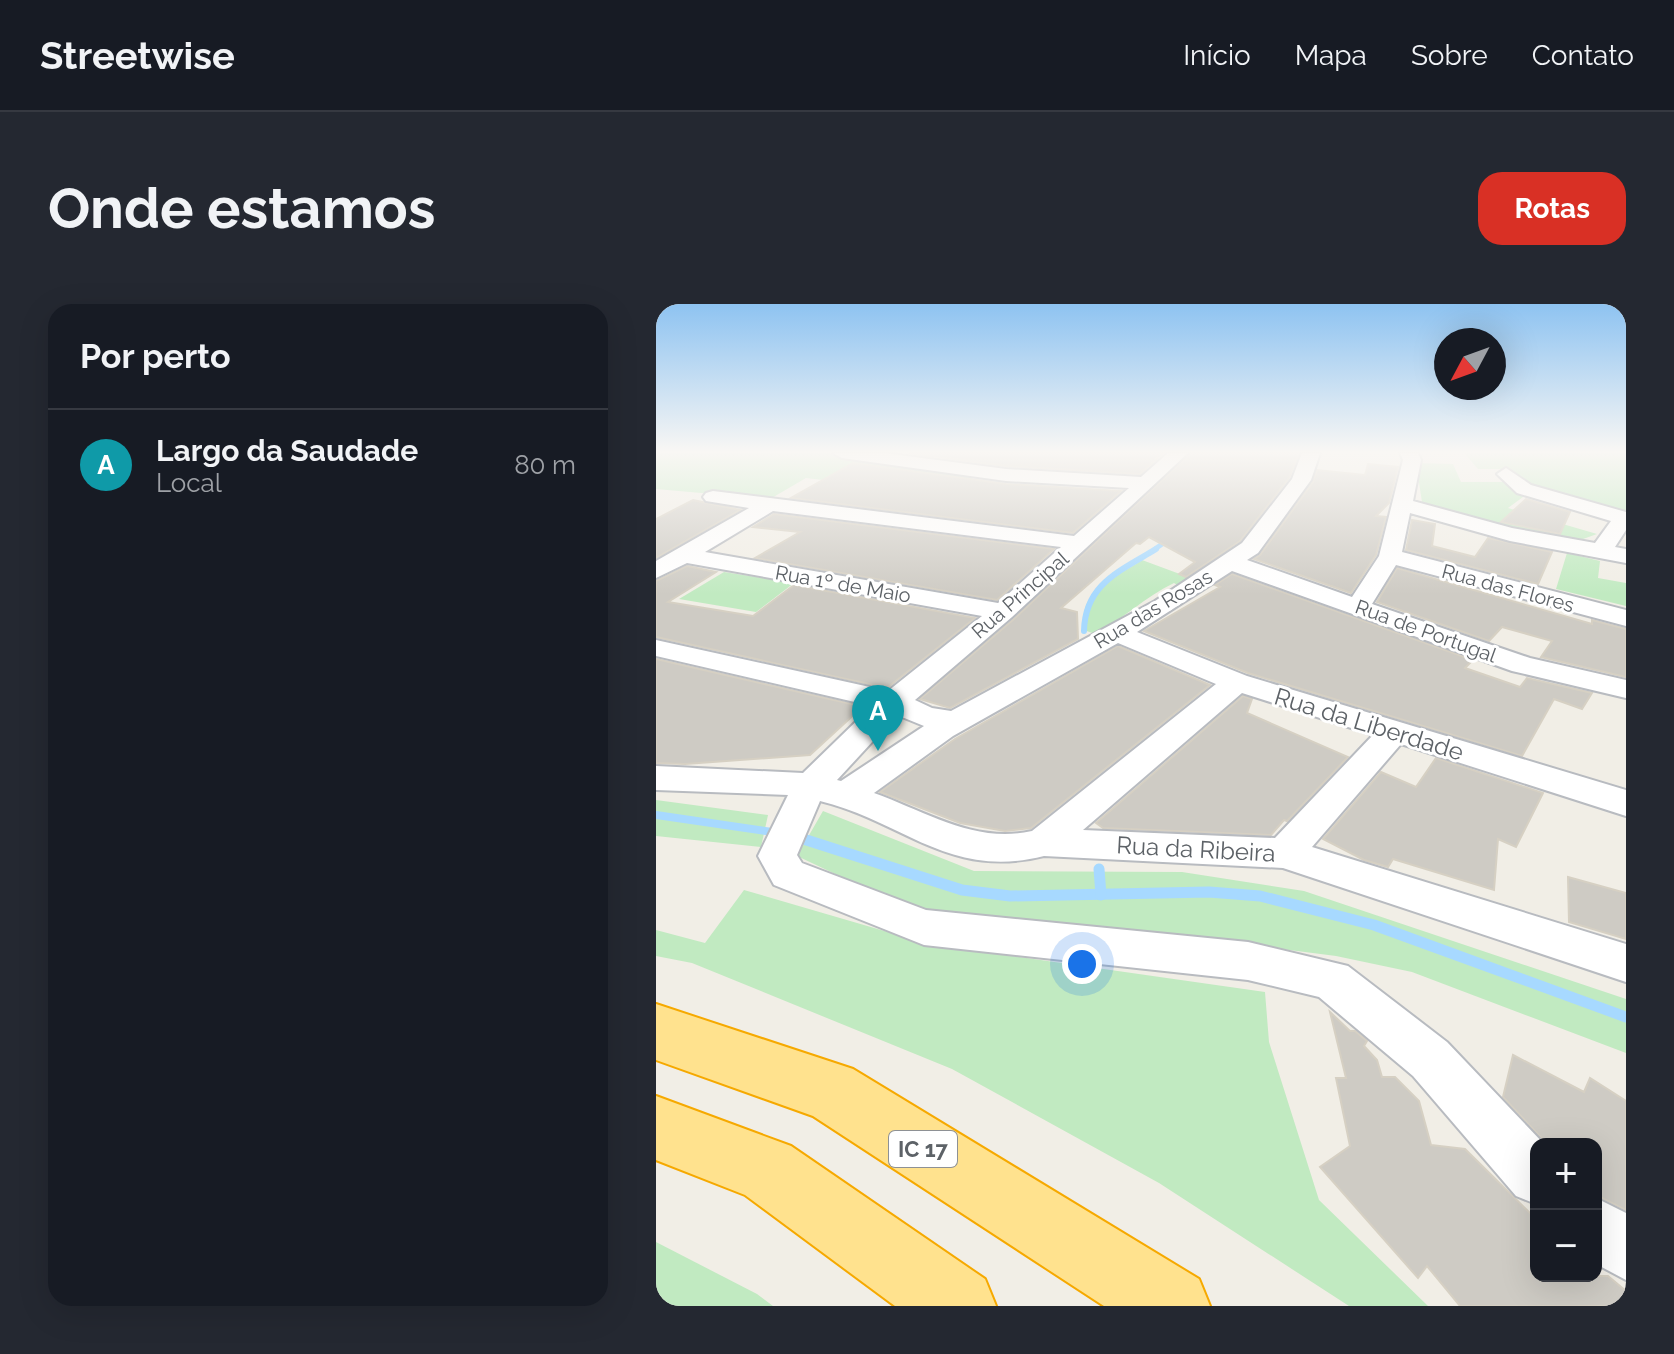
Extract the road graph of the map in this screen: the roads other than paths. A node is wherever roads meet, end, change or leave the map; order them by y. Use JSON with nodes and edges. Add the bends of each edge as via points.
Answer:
{"nodes":[{"id":1,"x":735,"y":500,"type":"edge"},
{"id":2,"x":1128,"y":500,"type":"edge"},
{"id":3,"x":1287,"y":500,"type":"edge"},
{"id":4,"x":1403,"y":500,"type":"edge"},
{"id":5,"x":1561,"y":500,"type":"edge"},
{"id":6,"x":770,"y":504,"type":"junction"},
{"id":7,"x":1402,"y":504,"type":"junction"},
{"id":8,"x":1624,"y":518,"type":"edge"},
{"id":9,"x":1080,"y":543,"type":"junction"},
{"id":10,"x":1601,"y":552,"type":"junction"},
{"id":11,"x":683,"y":555,"type":"junction"},
{"id":12,"x":1390,"y":556,"type":"junction"},
{"id":13,"x":1626,"y":556,"type":"edge"},
{"id":14,"x":1229,"y":562,"type":"junction"},
{"id":15,"x":656,"y":571,"type":"edge"},
{"id":16,"x":1358,"y":606,"type":"junction"},
{"id":17,"x":1003,"y":612,"type":"junction"},
{"id":18,"x":1626,"y":618,"type":"edge"},
{"id":19,"x":1117,"y":633,"type":"junction"},
{"id":20,"x":656,"y":648,"type":"edge"},
{"id":21,"x":1237,"y":682,"type":"junction"},
{"id":22,"x":1626,"y":689,"type":"edge"},
{"id":23,"x":895,"y":702,"type":"junction"},
{"id":24,"x":955,"y":721,"type":"junction"},
{"id":25,"x":1393,"y":733,"type":"junction"},
{"id":26,"x":656,"y":778,"type":"edge"},
{"id":27,"x":1626,"y":803,"type":"edge"},
{"id":28,"x":806,"y":814,"type":"junction"},
{"id":29,"x":1044,"y":842,"type":"junction"},
{"id":30,"x":1284,"y":853,"type":"junction"},
{"id":31,"x":1626,"y":963,"type":"edge"},
{"id":32,"x":656,"y":1032,"type":"edge"},
{"id":33,"x":656,"y":1128,"type":"edge"},
{"id":34,"x":1530,"y":1169,"type":"edge"},
{"id":35,"x":1602,"y":1232,"type":"edge"},
{"id":36,"x":1626,"y":1250,"type":"edge"},
{"id":37,"x":958,"y":1306,"type":"edge"},
{"id":38,"x":1172,"y":1306,"type":"edge"}],
"edges":[{"from":1,"to":6,"type":"street"},
{"from":2,"to":9,"type":"street","name":"Rua Principal"},
{"from":3,"to":14,"type":"street","name":"Rua das Rosas","via":[[1250,548]]},
{"from":4,"to":7,"type":"street"},
{"from":5,"to":8,"type":"street"},
{"from":6,"to":9,"type":"street"},
{"from":6,"to":11,"type":"street"},
{"from":7,"to":10,"type":"street"},
{"from":7,"to":12,"type":"street"},
{"from":8,"to":10,"type":"street"},
{"from":9,"to":17,"type":"street","name":"Rua Principal"},
{"from":10,"to":13,"type":"street"},
{"from":11,"to":15,"type":"street"},
{"from":11,"to":17,"type":"street","name":"Rua 1º de Maio"},
{"from":12,"to":16,"type":"street"},
{"from":12,"to":18,"type":"street","name":"Rua das Flores"},
{"from":14,"to":16,"type":"street","name":"Rua de Portugal"},
{"from":14,"to":19,"type":"street","name":"Rua das Rosas"},
{"from":16,"to":22,"type":"street","name":"Rua de Portugal","via":[[1522,665]]},
{"from":17,"to":23,"type":"street","name":"Rua Principal"},
{"from":19,"to":21,"type":"street","name":"Rua da Liberdade"},
{"from":19,"to":24,"type":"street","name":"Rua das Rosas"},
{"from":20,"to":23,"type":"street"},
{"from":21,"to":25,"type":"street","name":"Rua da Liberdade"},
{"from":21,"to":29,"type":"street"},
{"from":23,"to":24,"type":"street","via":[[925,717]]},
{"from":23,"to":28,"type":"street","name":"Rua Principal"},
{"from":24,"to":28,"type":"street","name":"Rua das Rosas"},
{"from":25,"to":27,"type":"street","name":"Rua da Liberdade"},
{"from":25,"to":30,"type":"street"},
{"from":26,"to":28,"type":"street","name":"Rua da Ribeira"},
{"from":28,"to":29,"type":"street","name":"Rua da Ribeira","via":[[967,846],[1027,849]]},
{"from":28,"to":34,"type":"street","via":[[788,874],[924,927],[1248,961],[1332,980],[1430,1059]]},
{"from":29,"to":30,"type":"street","name":"Rua da Ribeira"},
{"from":30,"to":31,"type":"street","name":"Rua da Ribeira"},
{"from":32,"to":38,"type":"highway","number":"IC 17","via":[[831,1091]]},
{"from":33,"to":37,"type":"highway","via":[[767,1170]]},
{"from":35,"to":36,"type":"street"}]}
